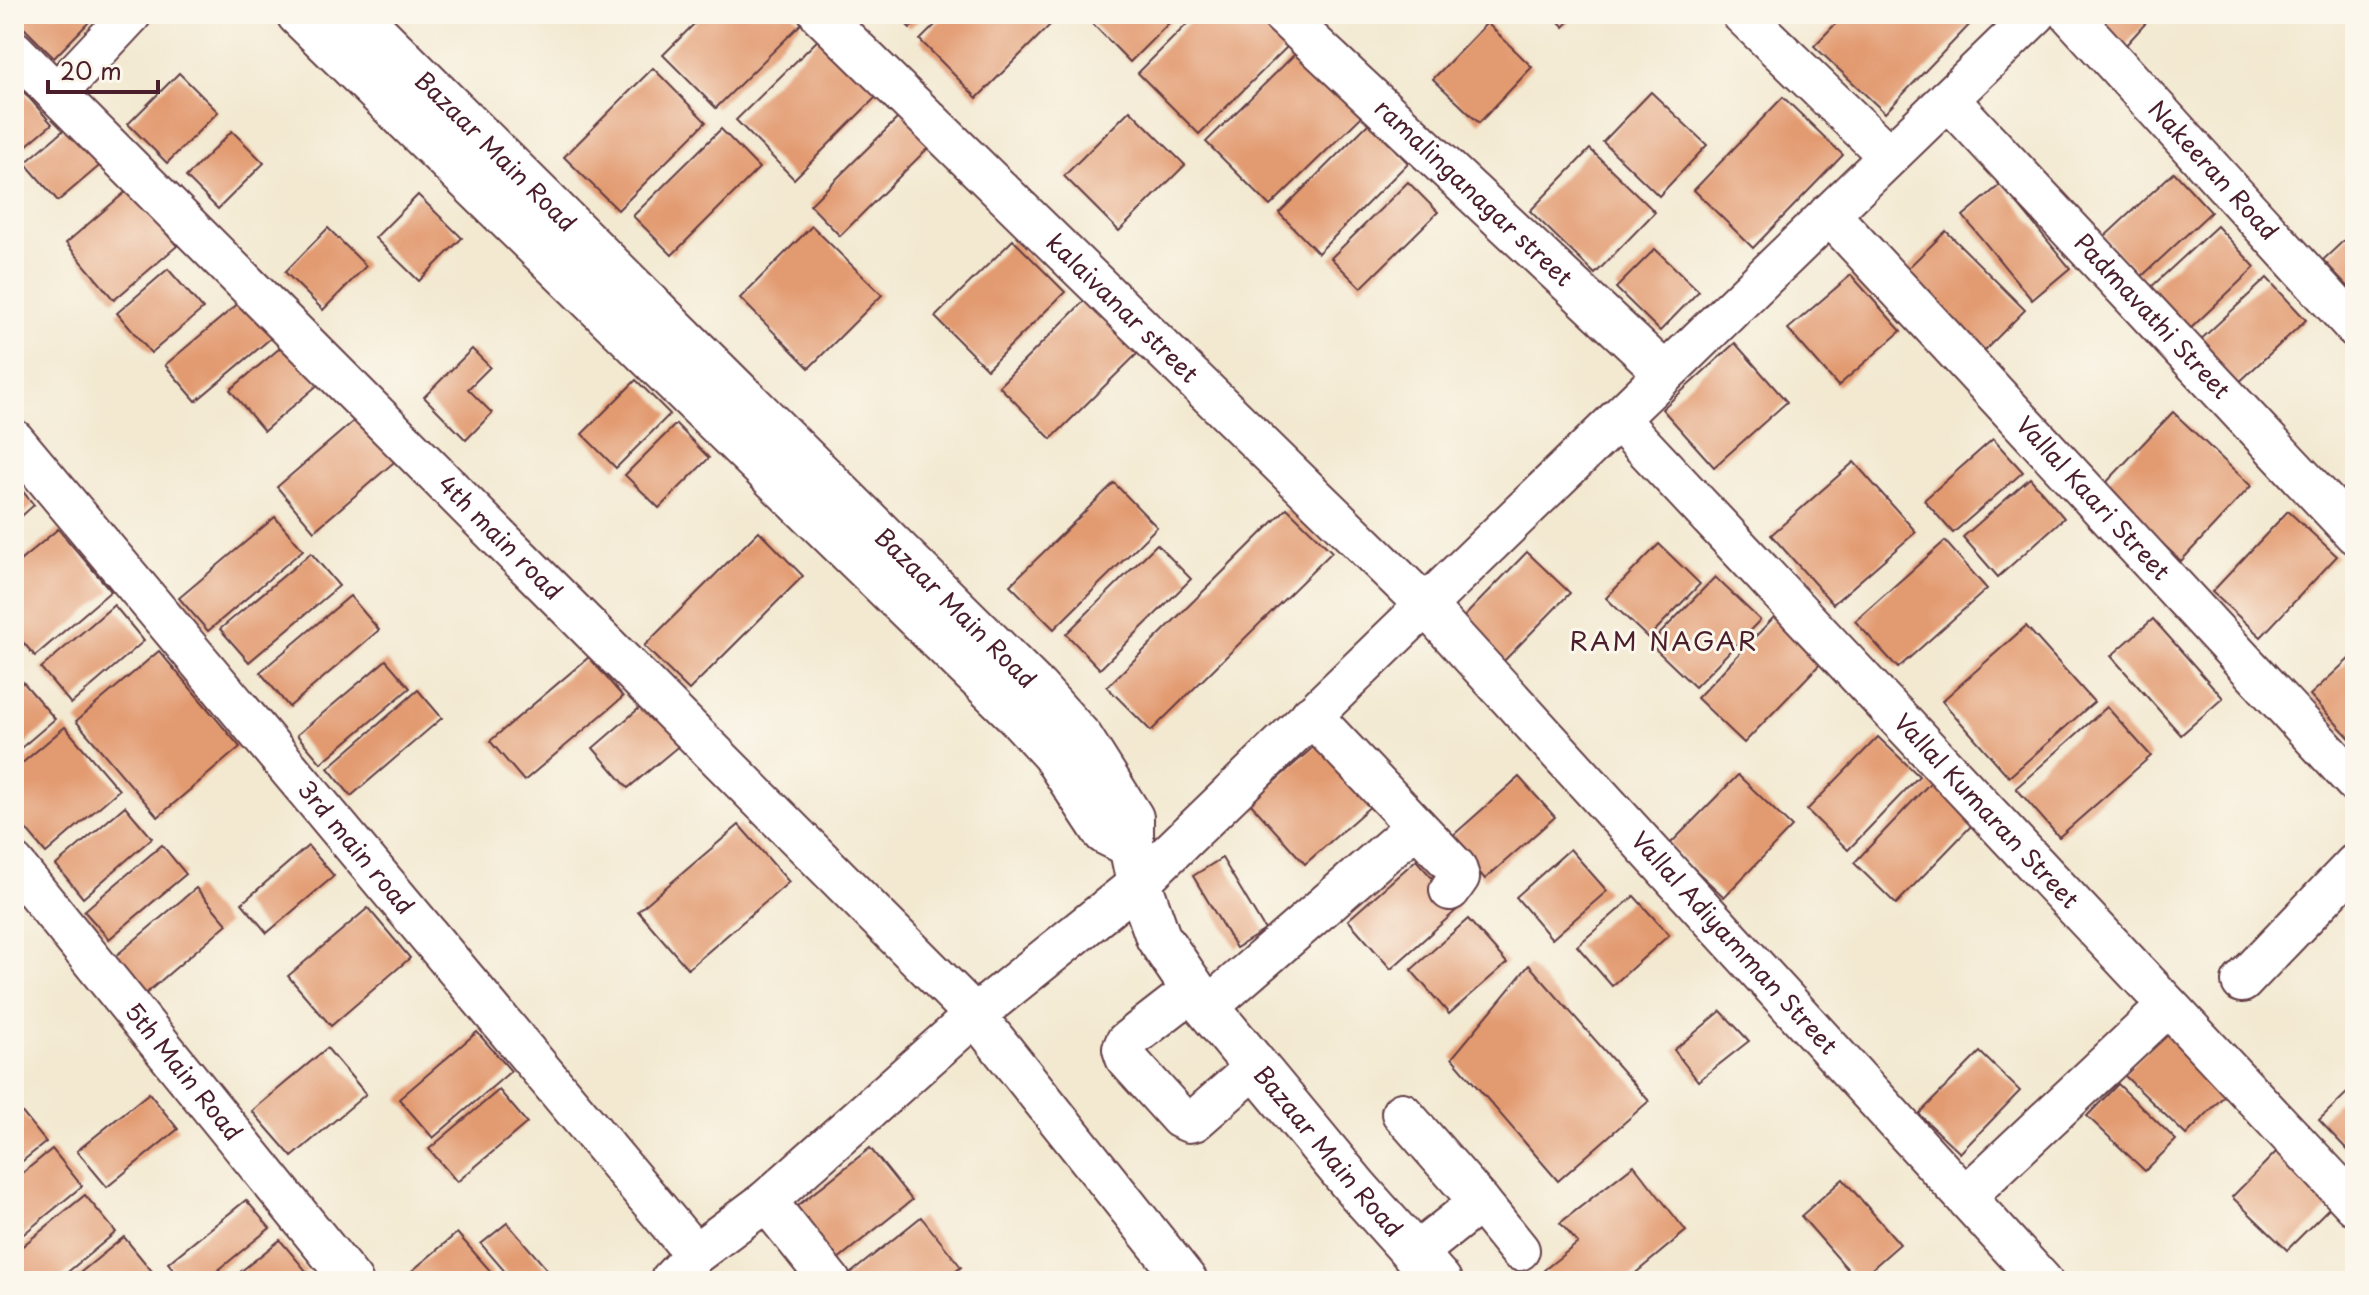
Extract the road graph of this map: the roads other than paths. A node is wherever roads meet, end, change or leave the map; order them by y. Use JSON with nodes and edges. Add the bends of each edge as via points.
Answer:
{"nodes":[{"id":1,"x":131,"y":14,"type":"edge"},
{"id":2,"x":299,"y":14,"type":"edge"},
{"id":3,"x":356,"y":14,"type":"edge"},
{"id":4,"x":820,"y":14,"type":"edge"},
{"id":5,"x":1282,"y":14,"type":"edge"},
{"id":6,"x":1742,"y":14,"type":"edge"},
{"id":7,"x":2036,"y":14,"type":"edge"},
{"id":8,"x":2070,"y":14,"type":"edge"},
{"id":9,"x":19,"y":56,"type":"edge"},
{"id":10,"x":57,"y":93,"type":"junction"},
{"id":11,"x":1948,"y":99,"type":"junction"},
{"id":12,"x":1889,"y":156,"type":"junction"},
{"id":13,"x":1829,"y":214,"type":"junction"},
{"id":14,"x":2355,"y":327,"type":"edge"},
{"id":15,"x":1665,"y":373,"type":"junction"},
{"id":16,"x":1618,"y":419,"type":"junction"},
{"id":17,"x":14,"y":440,"type":"edge"},
{"id":18,"x":2355,"y":534,"type":"edge"},
{"id":19,"x":1425,"y":605,"type":"junction"},
{"id":20,"x":1311,"y":715,"type":"junction"},
{"id":21,"x":2355,"y":782,"type":"edge"},
{"id":22,"x":1416,"y":826,"type":"junction"},
{"id":23,"x":14,"y":864,"type":"edge"},
{"id":24,"x":1135,"y":864,"type":"junction"},
{"id":25,"x":2355,"y":864,"type":"edge"},
{"id":26,"x":1450,"y":890,"type":"dead end"},
{"id":27,"x":2242,"y":982,"type":"dead end"},
{"id":28,"x":1200,"y":999,"type":"junction"},
{"id":29,"x":2168,"y":1006,"type":"junction"},
{"id":30,"x":975,"y":1015,"type":"junction"},
{"id":31,"x":1257,"y":1066,"type":"junction"},
{"id":32,"x":1402,"y":1113,"type":"dead end"},
{"id":33,"x":1966,"y":1196,"type":"junction"},
{"id":34,"x":766,"y":1201,"type":"junction"},
{"id":35,"x":1480,"y":1202,"type":"junction"},
{"id":36,"x":2355,"y":1205,"type":"edge"},
{"id":37,"x":1519,"y":1250,"type":"dead end"},
{"id":38,"x":682,"y":1268,"type":"edge"},
{"id":39,"x":1427,"y":1268,"type":"edge"},
{"id":40,"x":352,"y":1281,"type":"edge"},
{"id":41,"x":830,"y":1281,"type":"edge"},
{"id":42,"x":1187,"y":1281,"type":"edge"},
{"id":43,"x":2042,"y":1281,"type":"edge"}],
"edges":[{"from":1,"to":10,"type":"street"},
{"from":2,"to":24,"type":"main road","via":[[1019,716]]},
{"from":3,"to":24,"type":"main road","name":"Bazaar Main Road","via":[[1036,689],[1081,739],[1116,790],[1131,818]]},
{"from":4,"to":19,"type":"street","name":"kalaivanar street"},
{"from":5,"to":15,"type":"street","name":"ramalinganagar street"},
{"from":6,"to":12,"type":"street"},
{"from":7,"to":11,"type":"street"},
{"from":8,"to":14,"type":"street","name":"Nakeeran Road"},
{"from":9,"to":10,"type":"street","name":"4th main road"},
{"from":10,"to":30,"type":"street","name":"4th main road"},
{"from":11,"to":12,"type":"street"},
{"from":11,"to":18,"type":"street","name":"Padmavathi Street"},
{"from":12,"to":13,"type":"street"},
{"from":13,"to":15,"type":"street"},
{"from":13,"to":21,"type":"street","name":"Vallal Kaari Street"},
{"from":15,"to":16,"type":"street"},
{"from":16,"to":19,"type":"street"},
{"from":16,"to":29,"type":"street","name":"Vallal Kumaran Street"},
{"from":17,"to":38,"type":"street","name":"3rd main road"},
{"from":19,"to":20,"type":"street"},
{"from":19,"to":33,"type":"street","name":"Vallal Adiyamman Street"},
{"from":20,"to":22,"type":"street"},
{"from":20,"to":24,"type":"street"},
{"from":22,"to":26,"type":"street","via":[[1456,868],[1459,877]]},
{"from":22,"to":28,"type":"street"},
{"from":23,"to":40,"type":"street","name":"5th Main Road"},
{"from":24,"to":28,"type":"main road","name":"Bazaar Main Road","via":[[1158,937]]},
{"from":24,"to":30,"type":"street"},
{"from":25,"to":27,"type":"street"},
{"from":28,"to":31,"type":"main road","name":"Bazaar Main Road"},
{"from":28,"to":31,"type":"street","via":[[1126,1042],[1126,1058],[1189,1122]]},
{"from":29,"to":33,"type":"street"},
{"from":29,"to":36,"type":"street","name":"Vallal Kumaran Street"},
{"from":30,"to":34,"type":"street"},
{"from":30,"to":42,"type":"street","name":"4th main road"},
{"from":31,"to":39,"type":"main road","name":"Bazaar Main Road"},
{"from":32,"to":35,"type":"street"},
{"from":33,"to":43,"type":"street","name":"Vallal Adiyamman Street"},
{"from":34,"to":38,"type":"street"},
{"from":34,"to":41,"type":"street"},
{"from":35,"to":37,"type":"street"},
{"from":35,"to":39,"type":"street"}]}
